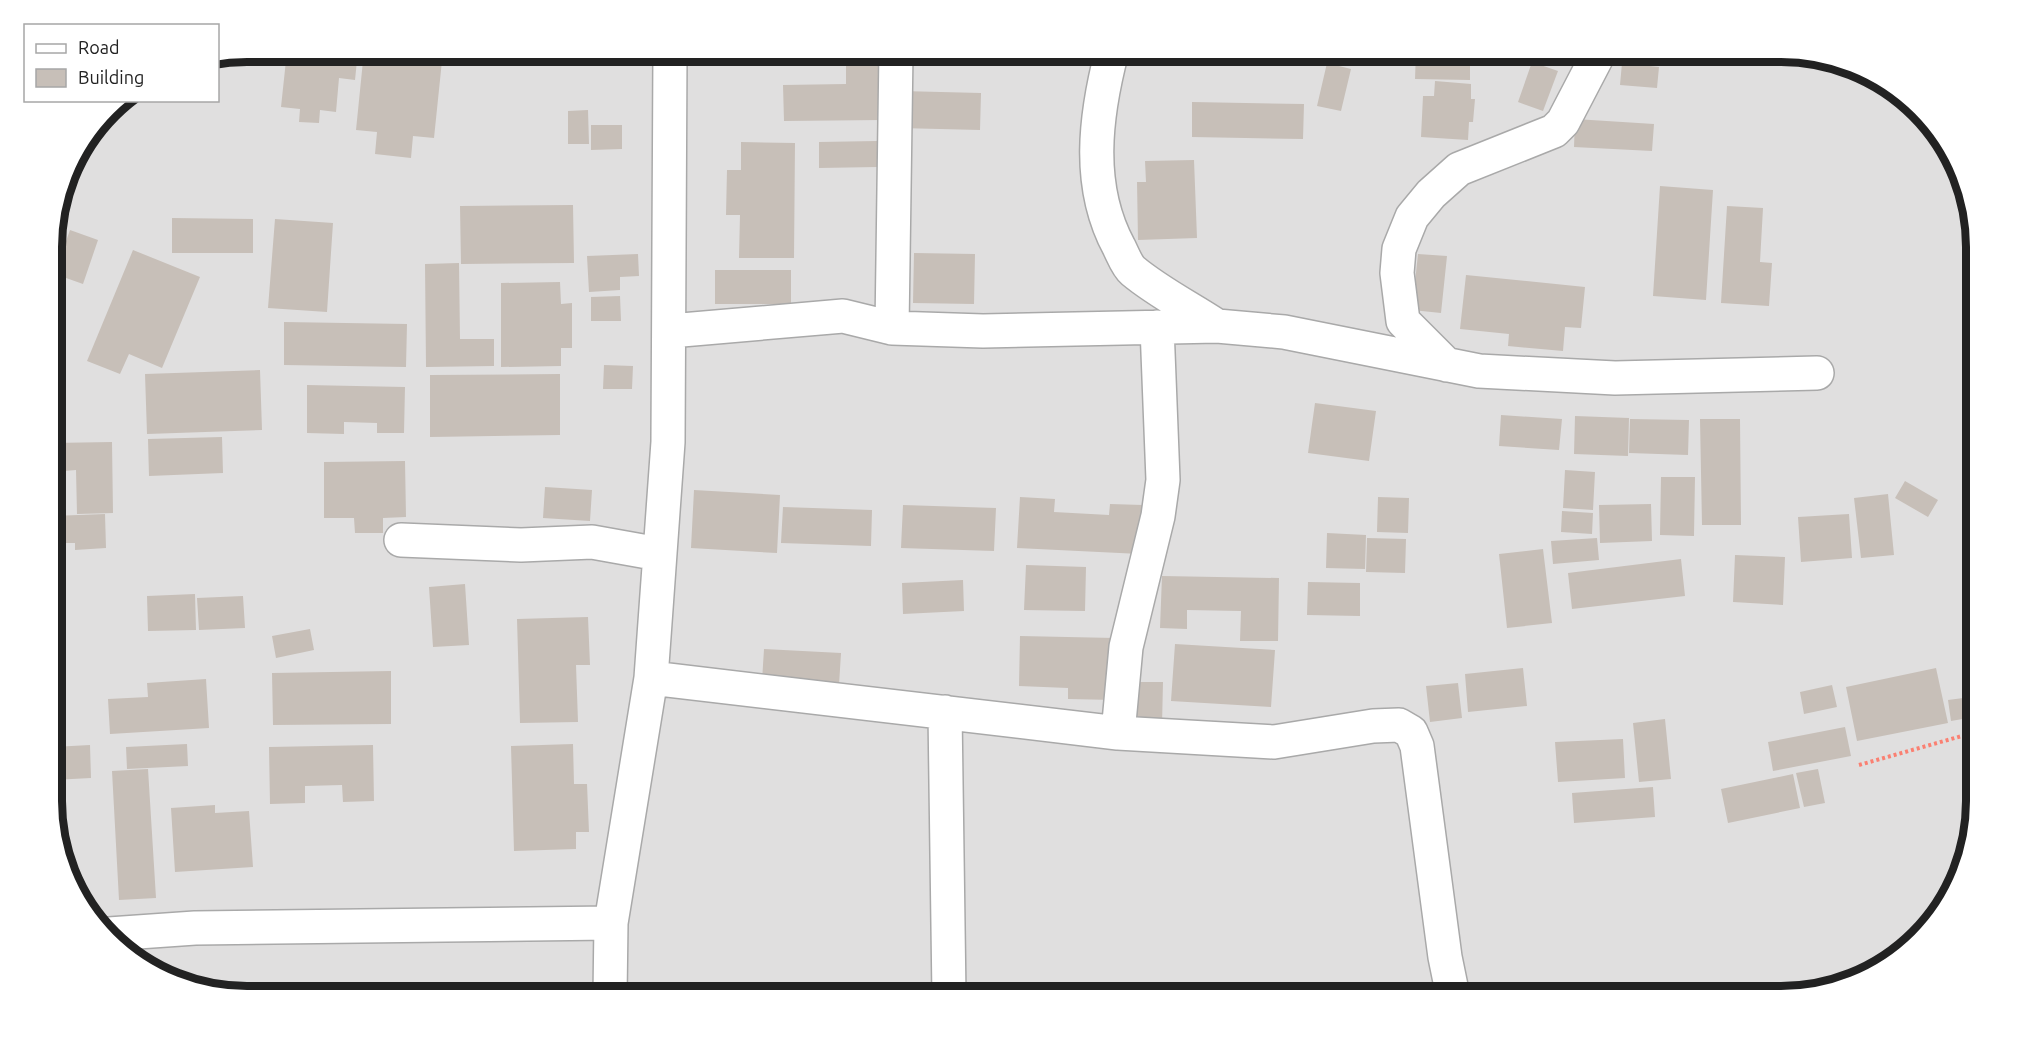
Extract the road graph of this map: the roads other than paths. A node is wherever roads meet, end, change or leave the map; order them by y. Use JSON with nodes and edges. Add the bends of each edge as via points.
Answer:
{"nodes":[{"id":1,"x":1109,"y":61,"type":"edge"},
{"id":2,"x":1595,"y":61,"type":"edge"},
{"id":3,"x":670,"y":62,"type":"edge"},
{"id":4,"x":896,"y":62,"type":"edge"},
{"id":5,"x":1218,"y":326,"type":"junction"},
{"id":6,"x":1157,"y":327,"type":"junction"},
{"id":7,"x":892,"y":328,"type":"junction"},
{"id":8,"x":670,"y":330,"type":"junction"},
{"id":9,"x":1447,"y":365,"type":"junction"},
{"id":10,"x":1817,"y":373,"type":"dead end"},
{"id":11,"x":401,"y":540,"type":"dead end"},
{"id":12,"x":659,"y":554,"type":"junction"},
{"id":13,"x":651,"y":678,"type":"junction"},
{"id":14,"x":945,"y":712,"type":"junction"},
{"id":15,"x":1118,"y":734,"type":"junction"},
{"id":16,"x":611,"y":923,"type":"junction"},
{"id":17,"x":117,"y":933,"type":"edge"},
{"id":18,"x":1451,"y":985,"type":"edge"},
{"id":19,"x":610,"y":986,"type":"edge"},
{"id":20,"x":949,"y":986,"type":"edge"}],
"edges":[{"from":1,"to":5,"type":"street","via":[[1099,100],[1097,160],[1102,204],[1113,235],[1131,269]]},
{"from":2,"to":9,"type":"street","via":[[1563,122],[1554,131],[1459,169],[1412,217],[1399,249],[1397,273],[1403,321]]},
{"from":3,"to":8,"type":"street"},
{"from":4,"to":7,"type":"street"},
{"from":5,"to":6,"type":"street"},
{"from":5,"to":9,"type":"street","via":[[1284,332]]},
{"from":6,"to":7,"type":"street","via":[[983,331]]},
{"from":6,"to":15,"type":"street","via":[[1162,480],[1158,516],[1126,647]]},
{"from":7,"to":8,"type":"street","via":[[843,315]]},
{"from":8,"to":12,"type":"street","via":[[668,442]]},
{"from":9,"to":10,"type":"street","via":[[1479,371],[1615,378]]},
{"from":11,"to":12,"type":"street","via":[[521,545],[592,542]]},
{"from":12,"to":13,"type":"street"},
{"from":13,"to":14,"type":"street"},
{"from":13,"to":16,"type":"street"},
{"from":14,"to":15,"type":"street"},
{"from":14,"to":20,"type":"street"},
{"from":15,"to":18,"type":"street","via":[[1274,742],[1373,726],[1399,726],[1411,732],[1417,746]]},
{"from":16,"to":17,"type":"street","via":[[195,928]]},
{"from":16,"to":19,"type":"street"}]}
